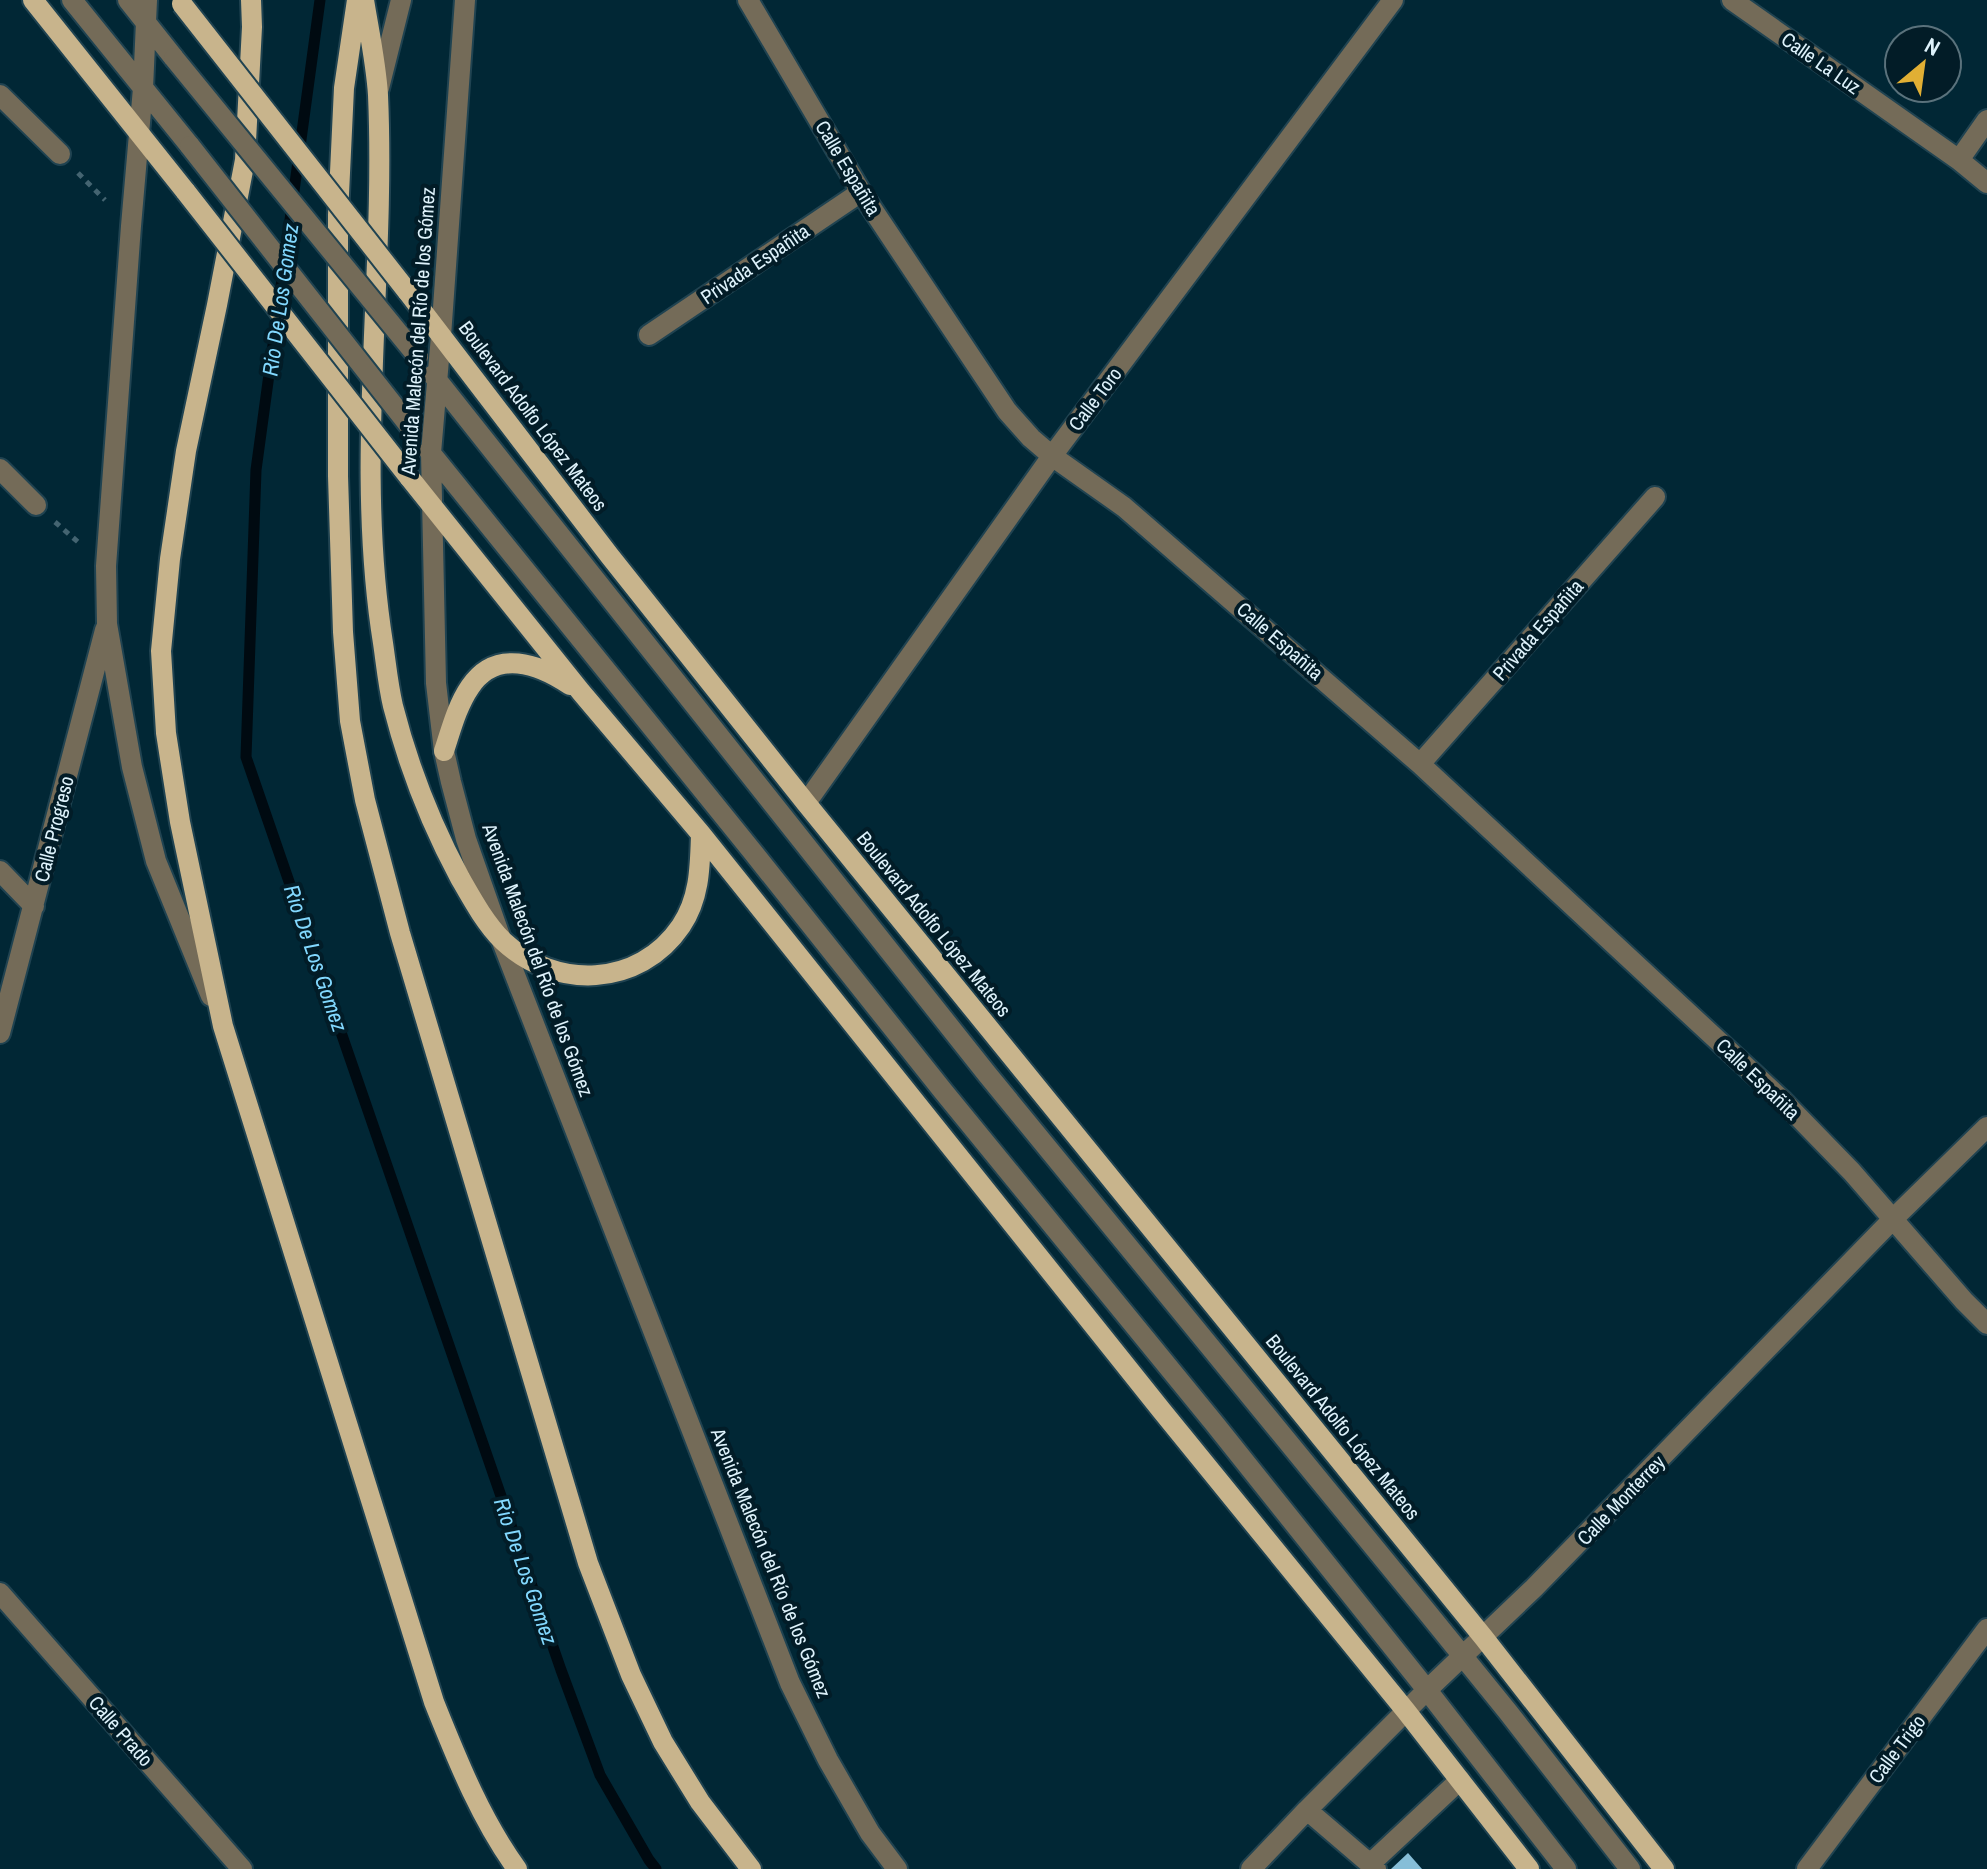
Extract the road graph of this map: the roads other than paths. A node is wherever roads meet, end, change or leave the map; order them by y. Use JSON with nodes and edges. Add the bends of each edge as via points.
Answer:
{"nodes":[{"id":1,"x":33,"y":0,"type":"edge"},
{"id":2,"x":72,"y":0,"type":"edge"},
{"id":3,"x":128,"y":0,"type":"edge"},
{"id":4,"x":251,"y":0,"type":"edge"},
{"id":5,"x":357,"y":0,"type":"edge"},
{"id":6,"x":364,"y":0,"type":"edge"},
{"id":7,"x":401,"y":0,"type":"edge"},
{"id":8,"x":465,"y":0,"type":"edge"},
{"id":9,"x":748,"y":0,"type":"edge"},
{"id":10,"x":1393,"y":0,"type":"edge"},
{"id":11,"x":1732,"y":0,"type":"edge"},
{"id":12,"x":180,"y":2,"type":"edge"},
{"id":13,"x":146,"y":10,"type":"edge"},
{"id":14,"x":143,"y":88,"type":"junction"},
{"id":15,"x":378,"y":92,"type":"junction"},
{"id":16,"x":0,"y":95,"type":"edge"},
{"id":17,"x":1987,"y":120,"type":"edge"},
{"id":18,"x":140,"y":134,"type":"junction"},
{"id":19,"x":60,"y":154,"type":"road end"},
{"id":20,"x":1959,"y":160,"type":"junction"},
{"id":21,"x":1987,"y":183,"type":"edge"},
{"id":22,"x":861,"y":192,"type":"junction"},
{"id":23,"x":649,"y":335,"type":"dead end"},
{"id":24,"x":441,"y":336,"type":"junction"},
{"id":25,"x":436,"y":379,"type":"junction"},
{"id":26,"x":431,"y":453,"type":"junction"},
{"id":27,"x":1052,"y":456,"type":"junction"},
{"id":28,"x":0,"y":469,"type":"edge"},
{"id":29,"x":1655,"y":497,"type":"dead end"},
{"id":30,"x":431,"y":504,"type":"junction"},
{"id":31,"x":36,"y":505,"type":"road end"},
{"id":32,"x":107,"y":624,"type":"junction"},
{"id":33,"x":581,"y":692,"type":"junction"},
{"id":34,"x":444,"y":751,"type":"junction"},
{"id":35,"x":1420,"y":764,"type":"junction"},
{"id":36,"x":806,"y":803,"type":"junction"},
{"id":37,"x":701,"y":834,"type":"junction"},
{"id":38,"x":0,"y":871,"type":"edge"},
{"id":39,"x":34,"y":906,"type":"junction"},
{"id":40,"x":501,"y":939,"type":"junction"},
{"id":41,"x":223,"y":1026,"type":"junction"},
{"id":42,"x":0,"y":1033,"type":"edge"},
{"id":43,"x":1987,"y":1127,"type":"edge"},
{"id":44,"x":1894,"y":1218,"type":"junction"},
{"id":45,"x":1987,"y":1324,"type":"edge"},
{"id":46,"x":0,"y":1593,"type":"edge"},
{"id":47,"x":1987,"y":1629,"type":"edge"},
{"id":48,"x":1484,"y":1638,"type":"junction"},
{"id":49,"x":1462,"y":1658,"type":"junction"},
{"id":50,"x":1427,"y":1690,"type":"junction"},
{"id":51,"x":1406,"y":1711,"type":"junction"},
{"id":52,"x":1460,"y":1780,"type":"junction"},
{"id":53,"x":1307,"y":1810,"type":"junction"},
{"id":54,"x":1373,"y":1866,"type":"edge"},
{"id":55,"x":1522,"y":1867,"type":"edge"},
{"id":56,"x":242,"y":1869,"type":"edge"},
{"id":57,"x":517,"y":1869,"type":"edge"},
{"id":58,"x":751,"y":1869,"type":"edge"},
{"id":59,"x":897,"y":1869,"type":"edge"},
{"id":60,"x":1251,"y":1869,"type":"edge"},
{"id":61,"x":1566,"y":1869,"type":"edge"},
{"id":62,"x":1630,"y":1869,"type":"edge"},
{"id":63,"x":1664,"y":1869,"type":"edge"},
{"id":64,"x":1807,"y":1869,"type":"edge"}],
"edges":[{"from":1,"to":18,"type":"main road"},
{"from":2,"to":14,"type":"street"},
{"from":3,"to":13,"type":"street"},
{"from":4,"to":41,"type":"main road","via":[[245,160],[186,451],[161,651],[166,733],[180,822]]},
{"from":5,"to":58,"type":"main road","via":[[344,88],[338,215],[338,476],[350,721],[365,800],[588,1563],[663,1742]]},
{"from":6,"to":15,"type":"main road"},
{"from":7,"to":15,"type":"street"},
{"from":8,"to":24,"type":"street","name":"Avenida Malecón del Río de los Gómez"},
{"from":9,"to":22,"type":"street","name":"Calle Españita"},
{"from":10,"to":27,"type":"street","name":"Calle Toro"},
{"from":11,"to":20,"type":"street","name":"Calle La Luz"},
{"from":12,"to":24,"type":"main road","name":"Boulevard Adolfo López Mateos","bridge":true},
{"from":13,"to":14,"type":"street"},
{"from":13,"to":25,"type":"street","bridge":true,"via":[[174,58]]},
{"from":14,"to":18,"type":"street"},
{"from":14,"to":26,"type":"street","bridge":true},
{"from":15,"to":40,"type":"main road","via":[[370,510],[376,599],[392,704],[416,781],[470,896]]},
{"from":16,"to":19,"type":"street"},
{"from":17,"to":20,"type":"street"},
{"from":18,"to":30,"type":"main road","bridge":true},
{"from":18,"to":32,"type":"street","via":[[106,566]]},
{"from":20,"to":21,"type":"street","name":"Calle La Luz"},
{"from":22,"to":23,"type":"street","name":"Privada Españita"},
{"from":22,"to":27,"type":"street","name":"Calle Españita","via":[[1007,411]]},
{"from":24,"to":25,"type":"street","name":"Avenida Malecón del Río de los Gómez"},
{"from":24,"to":36,"type":"main road","name":"Boulevard Adolfo López Mateos"},
{"from":25,"to":26,"type":"street","name":"Avenida Malecón del Río de los Gómez"},
{"from":25,"to":49,"type":"street","via":[[987,1074]]},
{"from":26,"to":30,"type":"street","name":"Avenida Malecón del Río de los Gómez"},
{"from":26,"to":50,"type":"street"},
{"from":27,"to":35,"type":"street","name":"Calle Españita","via":[[1124,507]]},
{"from":27,"to":36,"type":"street","name":"Calle Toro"},
{"from":28,"to":31,"type":"street"},
{"from":29,"to":35,"type":"street","name":"Privada Españita"},
{"from":30,"to":33,"type":"main road"},
{"from":30,"to":34,"type":"street","name":"Avenida Malecón del Río de los Gómez","via":[[436,683]]},
{"from":32,"to":39,"type":"street","name":"Calle Progreso"},
{"from":32,"to":41,"type":"street","via":[[132,767],[156,861]]},
{"from":33,"to":34,"type":"main road","via":[[530,665],[499,665],[471,685]]},
{"from":33,"to":37,"type":"main road"},
{"from":34,"to":40,"type":"street","name":"Avenida Malecón del Río de los Gómez","via":[[466,839]]},
{"from":35,"to":44,"type":"street","name":"Calle Españita","via":[[1783,1101]]},
{"from":36,"to":48,"type":"main road","name":"Boulevard Adolfo López Mateos"},
{"from":37,"to":40,"type":"main road","via":[[697,890],[682,924],[655,954],[635,965],[610,974],[556,972]]},
{"from":37,"to":51,"type":"main road"},
{"from":38,"to":39,"type":"street"},
{"from":39,"to":42,"type":"street","name":"Calle Progreso"},
{"from":40,"to":59,"type":"street","name":"Avenida Malecón del Río de los Gómez","via":[[790,1683],[870,1833]]},
{"from":41,"to":57,"type":"main road","via":[[434,1702],[466,1780]]},
{"from":43,"to":44,"type":"street","name":"Calle Monterrey"},
{"from":44,"to":45,"type":"street","name":"Calle Españita"},
{"from":44,"to":48,"type":"street","name":"Calle Monterrey"},
{"from":46,"to":56,"type":"street","name":"Calle Prado"},
{"from":47,"to":64,"type":"street","name":"Calle Trigo"},
{"from":48,"to":49,"type":"street","name":"Calle Monterrey"},
{"from":48,"to":63,"type":"main road","name":"Boulevard Adolfo López Mateos"},
{"from":49,"to":50,"type":"street","name":"Calle Monterrey"},
{"from":49,"to":62,"type":"street"},
{"from":50,"to":51,"type":"street","name":"Calle Monterrey"},
{"from":50,"to":61,"type":"street"},
{"from":51,"to":52,"type":"main road"},
{"from":51,"to":53,"type":"street","name":"Calle Monterrey"},
{"from":52,"to":54,"type":"street"},
{"from":52,"to":55,"type":"main road"},
{"from":53,"to":54,"type":"street"},
{"from":53,"to":60,"type":"street","name":"Calle Monterrey"}]}
